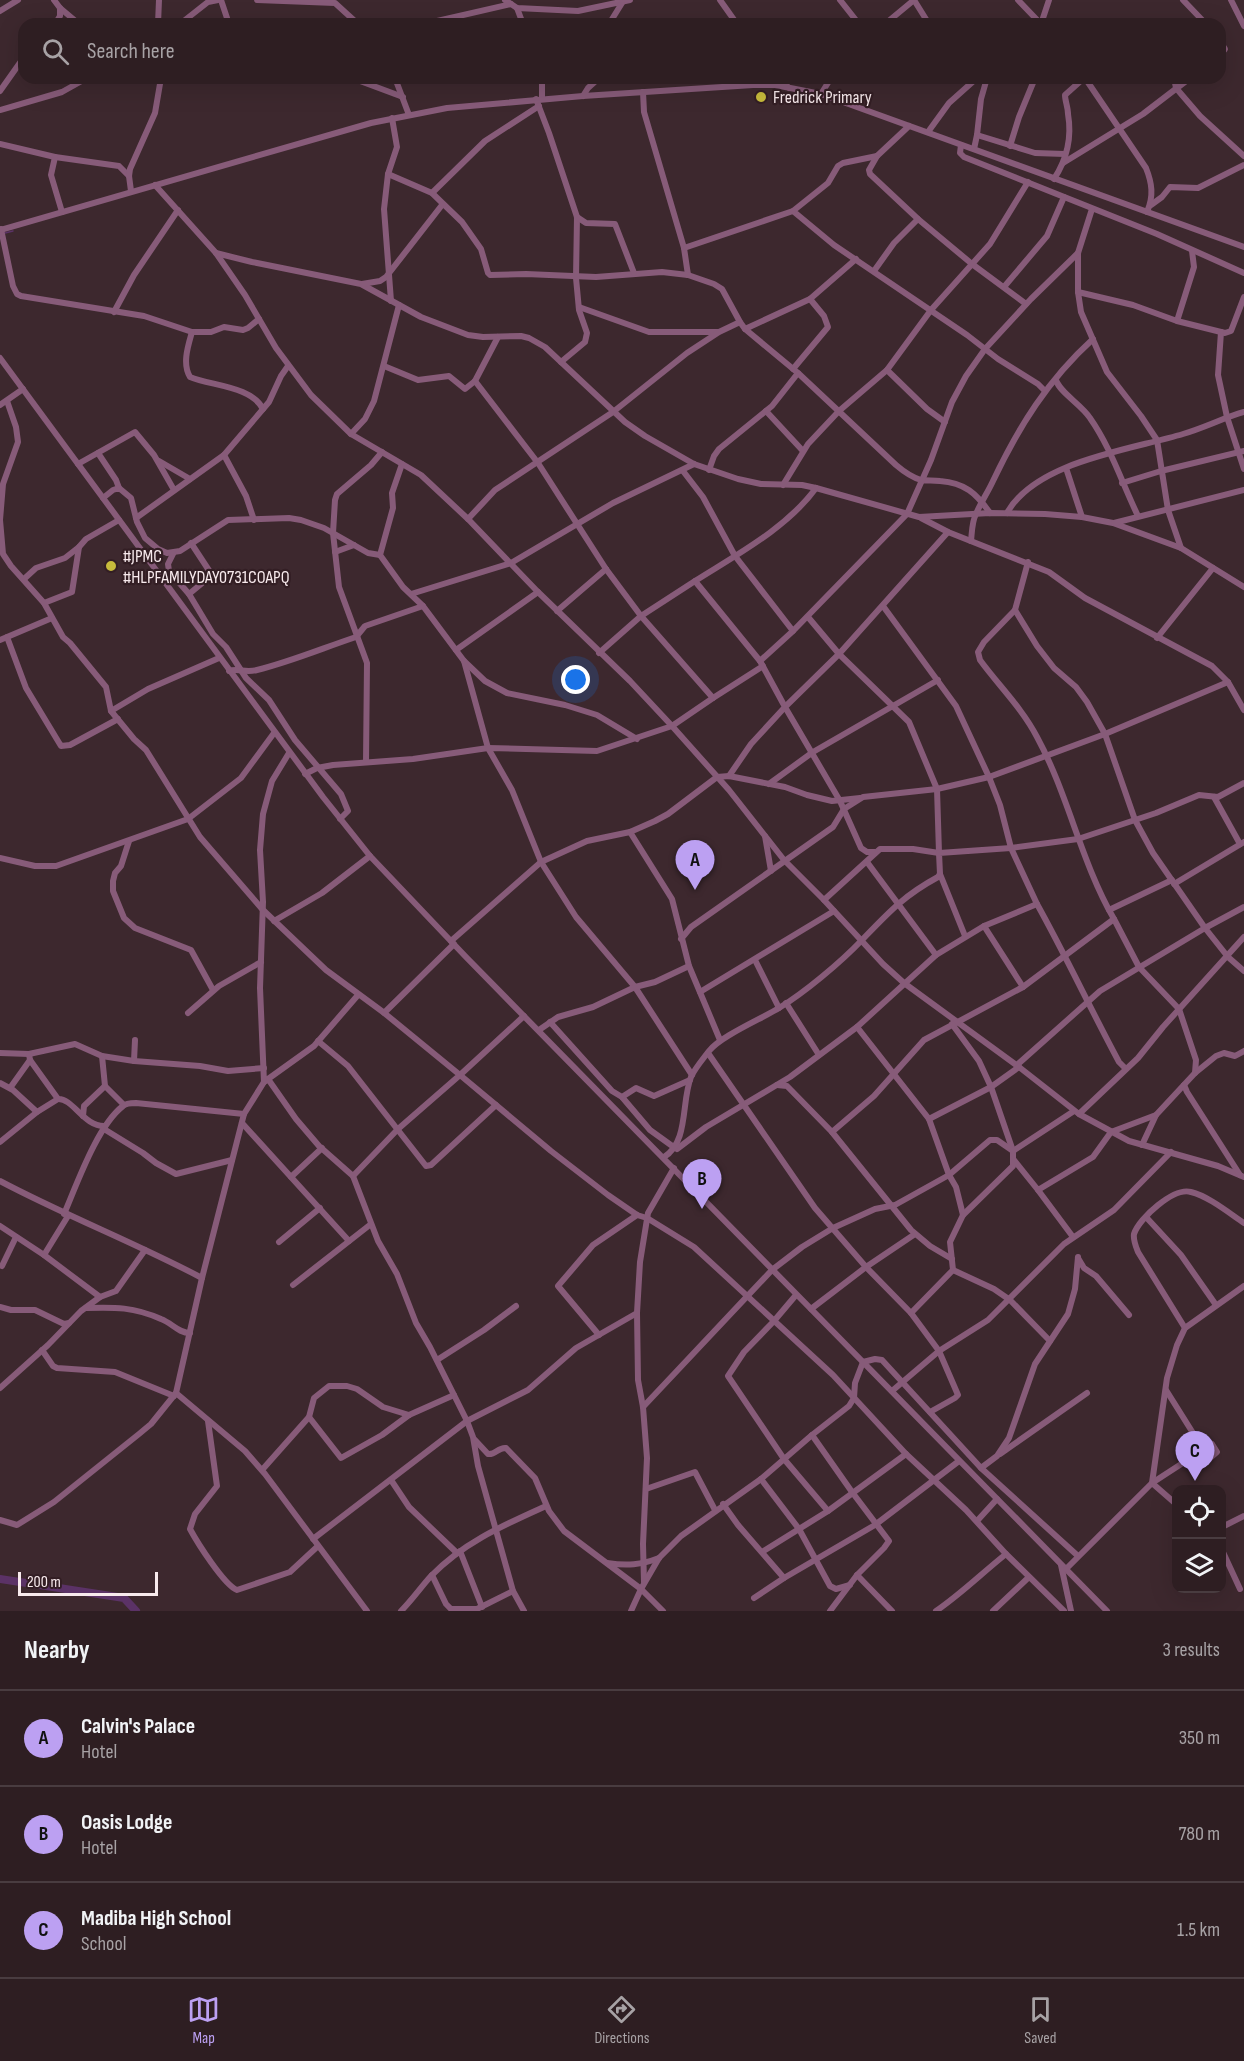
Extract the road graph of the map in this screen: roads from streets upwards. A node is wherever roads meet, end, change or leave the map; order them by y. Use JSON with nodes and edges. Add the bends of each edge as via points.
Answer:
{"nodes":[{"id":1,"x":18,"y":0,"type":"edge"},
{"id":2,"x":54,"y":0,"type":"edge"},
{"id":3,"x":159,"y":0,"type":"edge"},
{"id":4,"x":219,"y":0,"type":"edge"},
{"id":5,"x":257,"y":0,"type":"edge"},
{"id":6,"x":284,"y":0,"type":"edge"},
{"id":7,"x":630,"y":0,"type":"edge"},
{"id":8,"x":720,"y":0,"type":"edge"},
{"id":9,"x":840,"y":0,"type":"edge"},
{"id":10,"x":914,"y":0,"type":"edge"},
{"id":11,"x":1018,"y":0,"type":"edge"},
{"id":12,"x":1049,"y":0,"type":"edge"},
{"id":13,"x":1183,"y":0,"type":"edge"},
{"id":14,"x":1231,"y":0,"type":"edge"},
{"id":15,"x":206,"y":1,"type":"edge"},
{"id":16,"x":335,"y":2,"type":"edge"},
{"id":17,"x":622,"y":3,"type":"junction"},
{"id":18,"x":511,"y":4,"type":"edge"},
{"id":19,"x":60,"y":8,"type":"junction"},
{"id":20,"x":0,"y":11,"type":"edge"},
{"id":21,"x":59,"y":18,"type":"edge"},
{"id":22,"x":72,"y":18,"type":"edge"},
{"id":23,"x":158,"y":18,"type":"edge"},
{"id":24,"x":187,"y":18,"type":"edge"},
{"id":25,"x":226,"y":18,"type":"edge"},
{"id":26,"x":352,"y":18,"type":"edge"},
{"id":27,"x":450,"y":18,"type":"edge"},
{"id":28,"x":519,"y":18,"type":"edge"},
{"id":29,"x":613,"y":18,"type":"edge"},
{"id":30,"x":733,"y":18,"type":"edge"},
{"id":31,"x":854,"y":18,"type":"edge"},
{"id":32,"x":892,"y":18,"type":"edge"},
{"id":33,"x":925,"y":18,"type":"edge"},
{"id":34,"x":1035,"y":18,"type":"edge"},
{"id":35,"x":1043,"y":18,"type":"edge"},
{"id":36,"x":1200,"y":18,"type":"edge"},
{"id":37,"x":1244,"y":26,"type":"edge"},
{"id":38,"x":18,"y":66,"type":"edge"},
{"id":39,"x":76,"y":84,"type":"edge"},
{"id":40,"x":160,"y":84,"type":"edge"},
{"id":41,"x":368,"y":84,"type":"edge"},
{"id":42,"x":398,"y":84,"type":"edge"},
{"id":43,"x":541,"y":84,"type":"edge"},
{"id":44,"x":592,"y":84,"type":"edge"},
{"id":45,"x":753,"y":84,"type":"joint"},
{"id":46,"x":785,"y":84,"type":"edge"},
{"id":47,"x":827,"y":84,"type":"edge"},
{"id":48,"x":970,"y":84,"type":"edge"},
{"id":49,"x":985,"y":84,"type":"edge"},
{"id":50,"x":1033,"y":84,"type":"edge"},
{"id":51,"x":1077,"y":84,"type":"edge"},
{"id":52,"x":1088,"y":84,"type":"edge"},
{"id":53,"x":1176,"y":84,"type":"edge"},
{"id":54,"x":1182,"y":84,"type":"edge"},
{"id":55,"x":789,"y":88,"type":"junction"},
{"id":56,"x":1176,"y":88,"type":"junction"},
{"id":57,"x":0,"y":91,"type":"edge"},
{"id":58,"x":644,"y":92,"type":"junction"},
{"id":59,"x":821,"y":94,"type":"junction"},
{"id":60,"x":583,"y":96,"type":"junction"},
{"id":61,"x":403,"y":97,"type":"junction"},
{"id":62,"x":539,"y":102,"type":"junction"},
{"id":63,"x":0,"y":110,"type":"edge"},
{"id":64,"x":409,"y":115,"type":"junction"},
{"id":65,"x":392,"y":118,"type":"junction"},
{"id":66,"x":909,"y":126,"type":"junction"},
{"id":67,"x":1119,"y":129,"type":"junction"},
{"id":68,"x":928,"y":132,"type":"junction"},
{"id":69,"x":977,"y":135,"type":"junction"},
{"id":70,"x":0,"y":144,"type":"edge"},
{"id":71,"x":961,"y":145,"type":"junction"},
{"id":72,"x":1014,"y":147,"type":"junction"},
{"id":73,"x":974,"y":149,"type":"junction"},
{"id":74,"x":1065,"y":154,"type":"junction"},
{"id":75,"x":878,"y":156,"type":"junction"},
{"id":76,"x":1244,"y":156,"type":"edge"},
{"id":77,"x":55,"y":157,"type":"junction"},
{"id":78,"x":133,"y":161,"type":"junction"},
{"id":79,"x":1063,"y":163,"type":"junction"},
{"id":80,"x":1017,"y":165,"type":"junction"},
{"id":81,"x":1244,"y":165,"type":"edge"},
{"id":82,"x":121,"y":167,"type":"junction"},
{"id":83,"x":388,"y":174,"type":"junction"},
{"id":84,"x":129,"y":176,"type":"junction"},
{"id":85,"x":1015,"y":177,"type":"junction"},
{"id":86,"x":1054,"y":178,"type":"junction"},
{"id":87,"x":1028,"y":182,"type":"junction"},
{"id":88,"x":155,"y":184,"type":"junction"},
{"id":89,"x":131,"y":191,"type":"junction"},
{"id":90,"x":1089,"y":191,"type":"junction"},
{"id":91,"x":432,"y":193,"type":"junction"},
{"id":92,"x":1064,"y":197,"type":"junction"},
{"id":93,"x":442,"y":205,"type":"junction"},
{"id":94,"x":1083,"y":205,"type":"junction"},
{"id":95,"x":1092,"y":209,"type":"junction"},
{"id":96,"x":1149,"y":209,"type":"junction"},
{"id":97,"x":178,"y":210,"type":"junction"},
{"id":98,"x":793,"y":211,"type":"junction"},
{"id":99,"x":62,"y":212,"type":"junction"},
{"id":100,"x":577,"y":217,"type":"junction"},
{"id":101,"x":918,"y":219,"type":"junction"},
{"id":102,"x":1,"y":230,"type":"edge"},
{"id":103,"x":684,"y":248,"type":"junction"},
{"id":104,"x":1244,"y":248,"type":"edge"},
{"id":105,"x":1192,"y":251,"type":"junction"},
{"id":106,"x":216,"y":253,"type":"junction"},
{"id":107,"x":1078,"y":253,"type":"junction"},
{"id":108,"x":856,"y":259,"type":"junction"},
{"id":109,"x":972,"y":264,"type":"junction"},
{"id":110,"x":874,"y":271,"type":"junction"},
{"id":111,"x":390,"y":272,"type":"junction"},
{"id":112,"x":634,"y":273,"type":"junction"},
{"id":113,"x":1244,"y":273,"type":"edge"},
{"id":114,"x":688,"y":275,"type":"junction"},
{"id":115,"x":576,"y":278,"type":"junction"},
{"id":116,"x":361,"y":284,"type":"junction"},
{"id":117,"x":1004,"y":287,"type":"junction"},
{"id":118,"x":1078,"y":292,"type":"junction"},
{"id":119,"x":1244,"y":297,"type":"edge"},
{"id":120,"x":810,"y":299,"type":"junction"},
{"id":121,"x":392,"y":301,"type":"junction"},
{"id":122,"x":1026,"y":304,"type":"junction"},
{"id":123,"x":399,"y":305,"type":"junction"},
{"id":124,"x":579,"y":307,"type":"junction"},
{"id":125,"x":931,"y":310,"type":"junction"},
{"id":126,"x":114,"y":312,"type":"junction"},
{"id":127,"x":259,"y":319,"type":"junction"},
{"id":128,"x":1177,"y":321,"type":"junction"},
{"id":129,"x":740,"y":322,"type":"junction"},
{"id":130,"x":746,"y":329,"type":"junction"},
{"id":131,"x":192,"y":332,"type":"junction"},
{"id":132,"x":719,"y":332,"type":"junction"},
{"id":133,"x":1221,"y":332,"type":"junction"},
{"id":134,"x":498,"y":337,"type":"junction"},
{"id":135,"x":1093,"y":339,"type":"junction"},
{"id":136,"x":985,"y":349,"type":"junction"},
{"id":137,"x":0,"y":358,"type":"edge"},
{"id":138,"x":561,"y":362,"type":"junction"},
{"id":139,"x":288,"y":366,"type":"junction"},
{"id":140,"x":384,"y":366,"type":"junction"},
{"id":141,"x":887,"y":370,"type":"junction"},
{"id":142,"x":796,"y":371,"type":"junction"},
{"id":143,"x":1056,"y":380,"type":"junction"},
{"id":144,"x":475,"y":381,"type":"junction"},
{"id":145,"x":23,"y":389,"type":"junction"},
{"id":146,"x":1045,"y":391,"type":"junction"},
{"id":147,"x":8,"y":401,"type":"junction"},
{"id":148,"x":0,"y":405,"type":"edge"},
{"id":149,"x":263,"y":410,"type":"junction"},
{"id":150,"x":766,"y":411,"type":"junction"},
{"id":151,"x":839,"y":411,"type":"junction"},
{"id":152,"x":613,"y":412,"type":"junction"},
{"id":153,"x":1244,"y":412,"type":"edge"},
{"id":154,"x":1227,"y":417,"type":"junction"},
{"id":155,"x":945,"y":422,"type":"junction"},
{"id":156,"x":351,"y":434,"type":"junction"},
{"id":157,"x":1157,"y":440,"type":"junction"},
{"id":158,"x":803,"y":451,"type":"junction"},
{"id":159,"x":382,"y":452,"type":"junction"},
{"id":160,"x":1110,"y":452,"type":"junction"},
{"id":161,"x":1241,"y":452,"type":"edge"},
{"id":162,"x":98,"y":453,"type":"junction"},
{"id":163,"x":225,"y":455,"type":"junction"},
{"id":164,"x":156,"y":459,"type":"junction"},
{"id":165,"x":78,"y":464,"type":"junction"},
{"id":166,"x":402,"y":464,"type":"junction"},
{"id":167,"x":538,"y":464,"type":"junction"},
{"id":168,"x":694,"y":464,"type":"junction"},
{"id":169,"x":1066,"y":468,"type":"junction"},
{"id":170,"x":1244,"y":469,"type":"edge"},
{"id":171,"x":709,"y":470,"type":"junction"},
{"id":172,"x":683,"y":471,"type":"junction"},
{"id":173,"x":1161,"y":471,"type":"junction"},
{"id":174,"x":190,"y":479,"type":"junction"},
{"id":175,"x":922,"y":480,"type":"junction"},
{"id":176,"x":1122,"y":483,"type":"junction"},
{"id":177,"x":783,"y":485,"type":"junction"},
{"id":178,"x":119,"y":488,"type":"junction"},
{"id":179,"x":816,"y":488,"type":"junction"},
{"id":180,"x":174,"y":490,"type":"junction"},
{"id":181,"x":1244,"y":490,"type":"edge"},
{"id":182,"x":103,"y":498,"type":"junction"},
{"id":183,"x":983,"y":502,"type":"junction"},
{"id":184,"x":1168,"y":510,"type":"junction"},
{"id":185,"x":907,"y":513,"type":"junction"},
{"id":186,"x":990,"y":513,"type":"junction"},
{"id":187,"x":1006,"y":513,"type":"junction"},
{"id":188,"x":975,"y":515,"type":"junction"},
{"id":189,"x":1138,"y":516,"type":"junction"},
{"id":190,"x":919,"y":517,"type":"junction"},
{"id":191,"x":1082,"y":517,"type":"junction"},
{"id":192,"x":136,"y":518,"type":"junction"},
{"id":193,"x":468,"y":519,"type":"junction"},
{"id":194,"x":119,"y":520,"type":"junction"},
{"id":195,"x":254,"y":520,"type":"junction"},
{"id":196,"x":1113,"y":523,"type":"junction"},
{"id":197,"x":577,"y":524,"type":"junction"},
{"id":198,"x":948,"y":532,"type":"junction"},
{"id":199,"x":333,"y":533,"type":"junction"},
{"id":200,"x":971,"y":541,"type":"junction"},
{"id":201,"x":191,"y":543,"type":"junction"},
{"id":202,"x":354,"y":545,"type":"junction"},
{"id":203,"x":80,"y":547,"type":"junction"},
{"id":204,"x":1180,"y":548,"type":"junction"},
{"id":205,"x":2,"y":549,"type":"edge"},
{"id":206,"x":335,"y":552,"type":"junction"},
{"id":207,"x":173,"y":554,"type":"junction"},
{"id":208,"x":380,"y":555,"type":"junction"},
{"id":209,"x":735,"y":556,"type":"junction"},
{"id":210,"x":1028,"y":562,"type":"junction"},
{"id":211,"x":511,"y":564,"type":"junction"},
{"id":212,"x":1213,"y":568,"type":"junction"},
{"id":213,"x":606,"y":569,"type":"junction"},
{"id":214,"x":24,"y":579,"type":"junction"},
{"id":215,"x":695,"y":581,"type":"junction"},
{"id":216,"x":1244,"y":587,"type":"edge"},
{"id":217,"x":537,"y":592,"type":"junction"},
{"id":218,"x":189,"y":594,"type":"junction"},
{"id":219,"x":411,"y":594,"type":"junction"},
{"id":220,"x":44,"y":603,"type":"junction"},
{"id":221,"x":423,"y":606,"type":"junction"},
{"id":222,"x":883,"y":606,"type":"junction"},
{"id":223,"x":1015,"y":610,"type":"junction"},
{"id":224,"x":556,"y":611,"type":"junction"},
{"id":225,"x":641,"y":616,"type":"junction"},
{"id":226,"x":808,"y":617,"type":"junction"},
{"id":227,"x":52,"y":618,"type":"junction"},
{"id":228,"x":793,"y":631,"type":"junction"},
{"id":229,"x":356,"y":637,"type":"junction"},
{"id":230,"x":1157,"y":638,"type":"junction"},
{"id":231,"x":3,"y":639,"type":"edge"},
{"id":232,"x":456,"y":650,"type":"junction"},
{"id":233,"x":599,"y":653,"type":"junction"},
{"id":234,"x":839,"y":654,"type":"junction"},
{"id":235,"x":219,"y":658,"type":"junction"},
{"id":236,"x":464,"y":661,"type":"junction"},
{"id":237,"x":762,"y":663,"type":"junction"},
{"id":238,"x":229,"y":671,"type":"junction"},
{"id":239,"x":242,"y":672,"type":"junction"},
{"id":240,"x":938,"y":680,"type":"junction"},
{"id":241,"x":1228,"y":682,"type":"junction"},
{"id":242,"x":713,"y":698,"type":"junction"},
{"id":243,"x":894,"y":705,"type":"junction"},
{"id":244,"x":786,"y":707,"type":"junction"},
{"id":245,"x":1244,"y":710,"type":"edge"},
{"id":246,"x":111,"y":711,"type":"junction"},
{"id":247,"x":118,"y":720,"type":"junction"},
{"id":248,"x":672,"y":726,"type":"junction"},
{"id":249,"x":274,"y":733,"type":"junction"},
{"id":250,"x":1105,"y":734,"type":"junction"},
{"id":251,"x":637,"y":739,"type":"junction"},
{"id":252,"x":488,"y":748,"type":"junction"},
{"id":253,"x":813,"y":752,"type":"junction"},
{"id":254,"x":289,"y":753,"type":"junction"},
{"id":255,"x":1047,"y":757,"type":"junction"},
{"id":256,"x":366,"y":762,"type":"junction"},
{"id":257,"x":319,"y":767,"type":"junction"},
{"id":258,"x":305,"y":774,"type":"junction"},
{"id":259,"x":729,"y":776,"type":"junction"},
{"id":260,"x":717,"y":777,"type":"junction"},
{"id":261,"x":989,"y":777,"type":"junction"},
{"id":262,"x":1244,"y":783,"type":"edge"},
{"id":263,"x":768,"y":784,"type":"junction"},
{"id":264,"x":937,"y":789,"type":"junction"},
{"id":265,"x":863,"y":797,"type":"junction"},
{"id":266,"x":1214,"y":797,"type":"junction"},
{"id":267,"x":840,"y":801,"type":"junction"},
{"id":268,"x":844,"y":809,"type":"junction"},
{"id":269,"x":188,"y":819,"type":"junction"},
{"id":270,"x":340,"y":819,"type":"junction"},
{"id":271,"x":1135,"y":820,"type":"junction"},
{"id":272,"x":630,"y":832,"type":"junction"},
{"id":273,"x":765,"y":836,"type":"junction"},
{"id":274,"x":1078,"y":839,"type":"junction"},
{"id":275,"x":129,"y":841,"type":"junction"},
{"id":276,"x":1242,"y":843,"type":"edge"},
{"id":277,"x":1011,"y":848,"type":"junction"},
{"id":278,"x":875,"y":852,"type":"junction"},
{"id":279,"x":939,"y":853,"type":"junction"},
{"id":280,"x":370,"y":856,"type":"junction"},
{"id":281,"x":0,"y":858,"type":"edge"},
{"id":282,"x":784,"y":860,"type":"junction"},
{"id":283,"x":541,"y":862,"type":"junction"},
{"id":284,"x":867,"y":862,"type":"junction"},
{"id":285,"x":771,"y":871,"type":"junction"},
{"id":286,"x":940,"y":874,"type":"junction"},
{"id":287,"x":1173,"y":882,"type":"junction"},
{"id":288,"x":824,"y":900,"type":"junction"},
{"id":289,"x":897,"y":903,"type":"junction"},
{"id":290,"x":1037,"y":904,"type":"junction"},
{"id":291,"x":1244,"y":908,"type":"edge"},
{"id":292,"x":263,"y":910,"type":"junction"},
{"id":293,"x":1109,"y":910,"type":"junction"},
{"id":294,"x":834,"y":911,"type":"junction"},
{"id":295,"x":1114,"y":919,"type":"junction"},
{"id":296,"x":274,"y":921,"type":"junction"},
{"id":297,"x":984,"y":926,"type":"junction"},
{"id":298,"x":1205,"y":928,"type":"junction"},
{"id":299,"x":965,"y":936,"type":"junction"},
{"id":300,"x":1244,"y":937,"type":"edge"},
{"id":301,"x":681,"y":939,"type":"junction"},
{"id":302,"x":861,"y":942,"type":"junction"},
{"id":303,"x":452,"y":943,"type":"junction"},
{"id":304,"x":1065,"y":954,"type":"junction"},
{"id":305,"x":936,"y":956,"type":"junction"},
{"id":306,"x":1228,"y":957,"type":"junction"},
{"id":307,"x":755,"y":960,"type":"junction"},
{"id":308,"x":261,"y":962,"type":"junction"},
{"id":309,"x":689,"y":966,"type":"junction"},
{"id":310,"x":1139,"y":967,"type":"junction"},
{"id":311,"x":1244,"y":971,"type":"edge"},
{"id":312,"x":904,"y":983,"type":"junction"},
{"id":313,"x":635,"y":987,"type":"junction"},
{"id":314,"x":1023,"y":987,"type":"junction"},
{"id":315,"x":213,"y":990,"type":"junction"},
{"id":316,"x":700,"y":992,"type":"junction"},
{"id":317,"x":358,"y":995,"type":"junction"},
{"id":318,"x":1087,"y":1001,"type":"junction"},
{"id":319,"x":786,"y":1004,"type":"junction"},
{"id":320,"x":779,"y":1008,"type":"junction"},
{"id":321,"x":1179,"y":1009,"type":"junction"},
{"id":322,"x":188,"y":1013,"type":"dead end"},
{"id":323,"x":384,"y":1013,"type":"junction"},
{"id":324,"x":524,"y":1016,"type":"junction"},
{"id":325,"x":550,"y":1022,"type":"junction"},
{"id":326,"x":954,"y":1023,"type":"junction"},
{"id":327,"x":857,"y":1027,"type":"junction"},
{"id":328,"x":539,"y":1030,"type":"junction"},
{"id":329,"x":135,"y":1040,"type":"dead end"},
{"id":330,"x":720,"y":1040,"type":"junction"},
{"id":331,"x":318,"y":1041,"type":"junction"},
{"id":332,"x":1244,"y":1051,"type":"edge"},
{"id":333,"x":0,"y":1053,"type":"edge"},
{"id":334,"x":708,"y":1053,"type":"junction"},
{"id":335,"x":819,"y":1055,"type":"junction"},
{"id":336,"x":102,"y":1056,"type":"junction"},
{"id":337,"x":29,"y":1057,"type":"junction"},
{"id":338,"x":1196,"y":1060,"type":"junction"},
{"id":339,"x":134,"y":1061,"type":"junction"},
{"id":340,"x":1209,"y":1061,"type":"junction"},
{"id":341,"x":1018,"y":1066,"type":"junction"},
{"id":342,"x":264,"y":1068,"type":"junction"},
{"id":343,"x":1126,"y":1069,"type":"junction"},
{"id":344,"x":894,"y":1073,"type":"junction"},
{"id":345,"x":1195,"y":1073,"type":"junction"},
{"id":346,"x":460,"y":1075,"type":"junction"},
{"id":347,"x":691,"y":1078,"type":"junction"},
{"id":348,"x":266,"y":1081,"type":"junction"},
{"id":349,"x":0,"y":1083,"type":"edge"},
{"id":350,"x":777,"y":1085,"type":"junction"},
{"id":351,"x":1184,"y":1085,"type":"junction"},
{"id":352,"x":105,"y":1086,"type":"junction"},
{"id":353,"x":991,"y":1087,"type":"junction"},
{"id":354,"x":10,"y":1088,"type":"junction"},
{"id":355,"x":622,"y":1097,"type":"junction"},
{"id":356,"x":58,"y":1099,"type":"junction"},
{"id":357,"x":124,"y":1105,"type":"junction"},
{"id":358,"x":496,"y":1105,"type":"junction"},
{"id":359,"x":743,"y":1105,"type":"junction"},
{"id":360,"x":36,"y":1112,"type":"junction"},
{"id":361,"x":1076,"y":1113,"type":"junction"},
{"id":362,"x":244,"y":1114,"type":"junction"},
{"id":363,"x":1156,"y":1115,"type":"junction"},
{"id":364,"x":83,"y":1116,"type":"junction"},
{"id":365,"x":929,"y":1119,"type":"junction"},
{"id":366,"x":242,"y":1124,"type":"junction"},
{"id":367,"x":104,"y":1127,"type":"junction"},
{"id":368,"x":398,"y":1129,"type":"junction"},
{"id":369,"x":832,"y":1132,"type":"junction"},
{"id":370,"x":1111,"y":1132,"type":"junction"},
{"id":371,"x":0,"y":1142,"type":"edge"},
{"id":372,"x":1142,"y":1145,"type":"junction"},
{"id":373,"x":322,"y":1148,"type":"junction"},
{"id":374,"x":673,"y":1150,"type":"junction"},
{"id":375,"x":1013,"y":1151,"type":"junction"},
{"id":376,"x":1171,"y":1152,"type":"junction"},
{"id":377,"x":664,"y":1157,"type":"junction"},
{"id":378,"x":232,"y":1160,"type":"junction"},
{"id":379,"x":1014,"y":1160,"type":"junction"},
{"id":380,"x":674,"y":1168,"type":"junction"},
{"id":381,"x":949,"y":1175,"type":"junction"},
{"id":382,"x":353,"y":1176,"type":"junction"},
{"id":383,"x":1242,"y":1176,"type":"edge"},
{"id":384,"x":291,"y":1177,"type":"junction"},
{"id":385,"x":0,"y":1182,"type":"edge"},
{"id":386,"x":1038,"y":1190,"type":"junction"},
{"id":387,"x":890,"y":1206,"type":"junction"},
{"id":388,"x":320,"y":1209,"type":"junction"},
{"id":389,"x":66,"y":1215,"type":"junction"},
{"id":390,"x":637,"y":1215,"type":"junction"},
{"id":391,"x":963,"y":1215,"type":"junction"},
{"id":392,"x":1146,"y":1217,"type":"junction"},
{"id":393,"x":647,"y":1218,"type":"junction"},
{"id":394,"x":1244,"y":1222,"type":"edge"},
{"id":395,"x":371,"y":1224,"type":"junction"},
{"id":396,"x":0,"y":1226,"type":"edge"},
{"id":397,"x":833,"y":1228,"type":"junction"},
{"id":398,"x":915,"y":1234,"type":"junction"},
{"id":399,"x":15,"y":1237,"type":"junction"},
{"id":400,"x":1073,"y":1237,"type":"junction"},
{"id":401,"x":349,"y":1241,"type":"junction"},
{"id":402,"x":279,"y":1242,"type":"dead end"},
{"id":403,"x":146,"y":1250,"type":"junction"},
{"id":404,"x":44,"y":1255,"type":"junction"},
{"id":405,"x":952,"y":1260,"type":"junction"},
{"id":406,"x":2,"y":1266,"type":"dead end"},
{"id":407,"x":866,"y":1267,"type":"junction"},
{"id":408,"x":772,"y":1270,"type":"junction"},
{"id":409,"x":953,"y":1270,"type":"junction"},
{"id":410,"x":202,"y":1278,"type":"junction"},
{"id":411,"x":293,"y":1285,"type":"dead end"},
{"id":412,"x":1244,"y":1286,"type":"edge"},
{"id":413,"x":747,"y":1295,"type":"junction"},
{"id":414,"x":796,"y":1295,"type":"junction"},
{"id":415,"x":100,"y":1297,"type":"junction"},
{"id":416,"x":1010,"y":1300,"type":"junction"},
{"id":417,"x":1216,"y":1305,"type":"junction"},
{"id":418,"x":516,"y":1306,"type":"dead end"},
{"id":419,"x":0,"y":1307,"type":"edge"},
{"id":420,"x":86,"y":1308,"type":"junction"},
{"id":421,"x":811,"y":1309,"type":"junction"},
{"id":422,"x":637,"y":1313,"type":"junction"},
{"id":423,"x":911,"y":1313,"type":"junction"},
{"id":424,"x":1129,"y":1315,"type":"dead end"},
{"id":425,"x":774,"y":1321,"type":"junction"},
{"id":426,"x":69,"y":1323,"type":"junction"},
{"id":427,"x":1185,"y":1328,"type":"junction"},
{"id":428,"x":190,"y":1333,"type":"junction"},
{"id":429,"x":599,"y":1335,"type":"junction"},
{"id":430,"x":1050,"y":1341,"type":"junction"},
{"id":431,"x":42,"y":1350,"type":"junction"},
{"id":432,"x":939,"y":1351,"type":"junction"},
{"id":433,"x":437,"y":1360,"type":"junction"},
{"id":434,"x":862,"y":1362,"type":"junction"},
{"id":435,"x":902,"y":1382,"type":"junction"},
{"id":436,"x":0,"y":1388,"type":"edge"},
{"id":437,"x":1166,"y":1390,"type":"junction"},
{"id":438,"x":892,"y":1391,"type":"junction"},
{"id":439,"x":1087,"y":1393,"type":"dead end"},
{"id":440,"x":175,"y":1394,"type":"junction"},
{"id":441,"x":454,"y":1395,"type":"junction"},
{"id":442,"x":854,"y":1398,"type":"junction"},
{"id":443,"x":643,"y":1407,"type":"junction"},
{"id":444,"x":930,"y":1412,"type":"junction"},
{"id":445,"x":409,"y":1415,"type":"junction"},
{"id":446,"x":309,"y":1417,"type":"junction"},
{"id":447,"x":208,"y":1420,"type":"junction"},
{"id":448,"x":467,"y":1421,"type":"junction"},
{"id":449,"x":812,"y":1435,"type":"junction"},
{"id":450,"x":473,"y":1437,"type":"junction"},
{"id":451,"x":1203,"y":1449,"type":"junction"},
{"id":452,"x":906,"y":1454,"type":"junction"},
{"id":453,"x":997,"y":1456,"type":"junction"},
{"id":454,"x":784,"y":1459,"type":"junction"},
{"id":455,"x":959,"y":1461,"type":"junction"},
{"id":456,"x":1201,"y":1466,"type":"dead end"},
{"id":457,"x":981,"y":1468,"type":"junction"},
{"id":458,"x":262,"y":1470,"type":"junction"},
{"id":459,"x":761,"y":1479,"type":"junction"},
{"id":460,"x":391,"y":1480,"type":"junction"},
{"id":461,"x":934,"y":1481,"type":"junction"},
{"id":462,"x":1152,"y":1483,"type":"junction"},
{"id":463,"x":646,"y":1489,"type":"junction"},
{"id":464,"x":852,"y":1492,"type":"junction"},
{"id":465,"x":997,"y":1499,"type":"junction"},
{"id":466,"x":1172,"y":1500,"type":"edge"},
{"id":467,"x":723,"y":1504,"type":"junction"},
{"id":468,"x":546,"y":1506,"type":"junction"},
{"id":469,"x":715,"y":1510,"type":"junction"},
{"id":470,"x":828,"y":1511,"type":"junction"},
{"id":471,"x":1244,"y":1516,"type":"edge"},
{"id":472,"x":0,"y":1520,"type":"edge"},
{"id":473,"x":977,"y":1521,"type":"junction"},
{"id":474,"x":875,"y":1525,"type":"junction"},
{"id":475,"x":1226,"y":1525,"type":"edge"},
{"id":476,"x":495,"y":1529,"type":"junction"},
{"id":477,"x":799,"y":1529,"type":"junction"},
{"id":478,"x":313,"y":1539,"type":"junction"},
{"id":479,"x":318,"y":1546,"type":"junction"},
{"id":480,"x":458,"y":1552,"type":"junction"},
{"id":481,"x":762,"y":1552,"type":"junction"},
{"id":482,"x":1006,"y":1554,"type":"junction"},
{"id":483,"x":1078,"y":1556,"type":"junction"},
{"id":484,"x":659,"y":1558,"type":"junction"},
{"id":485,"x":815,"y":1559,"type":"junction"},
{"id":486,"x":1226,"y":1560,"type":"edge"},
{"id":487,"x":604,"y":1563,"type":"junction"},
{"id":488,"x":1060,"y":1563,"type":"junction"},
{"id":489,"x":644,"y":1564,"type":"junction"},
{"id":490,"x":1066,"y":1569,"type":"junction"},
{"id":491,"x":432,"y":1575,"type":"junction"},
{"id":492,"x":858,"y":1575,"type":"junction"},
{"id":493,"x":1029,"y":1577,"type":"junction"},
{"id":494,"x":784,"y":1578,"type":"junction"},
{"id":495,"x":645,"y":1582,"type":"junction"},
{"id":496,"x":850,"y":1586,"type":"junction"},
{"id":497,"x":641,"y":1589,"type":"junction"},
{"id":498,"x":1240,"y":1589,"type":"dead end"},
{"id":499,"x":513,"y":1592,"type":"junction"},
{"id":500,"x":754,"y":1598,"type":"dead end"},
{"id":501,"x":482,"y":1607,"type":"junction"},
{"id":502,"x":367,"y":1611,"type":"edge"},
{"id":503,"x":401,"y":1611,"type":"edge"},
{"id":504,"x":524,"y":1611,"type":"edge"},
{"id":505,"x":632,"y":1611,"type":"edge"},
{"id":506,"x":663,"y":1611,"type":"edge"},
{"id":507,"x":830,"y":1611,"type":"edge"},
{"id":508,"x":892,"y":1611,"type":"edge"},
{"id":509,"x":936,"y":1611,"type":"edge"},
{"id":510,"x":993,"y":1611,"type":"edge"},
{"id":511,"x":1064,"y":1611,"type":"edge"},
{"id":512,"x":1071,"y":1611,"type":"edge"},
{"id":513,"x":1107,"y":1611,"type":"edge"}],
"edges":[{"from":1,"to":20,"type":"street"},
{"from":2,"to":19,"type":"street"},
{"from":3,"to":23,"type":"street"},
{"from":4,"to":15,"type":"street"},
{"from":4,"to":25,"type":"street"},
{"from":5,"to":6,"type":"street"},
{"from":6,"to":16,"type":"street"},
{"from":7,"to":17,"type":"street"},
{"from":8,"to":30,"type":"street"},
{"from":9,"to":31,"type":"street"},
{"from":10,"to":32,"type":"street"},
{"from":10,"to":33,"type":"street"},
{"from":11,"to":34,"type":"street"},
{"from":12,"to":35,"type":"street"},
{"from":13,"to":36,"type":"street"},
{"from":14,"to":37,"type":"street"},
{"from":15,"to":24,"type":"street"},
{"from":16,"to":26,"type":"street"},
{"from":17,"to":18,"type":"street","via":[[578,11]]},
{"from":17,"to":29,"type":"street"},
{"from":18,"to":27,"type":"street"},
{"from":18,"to":28,"type":"street"},
{"from":19,"to":21,"type":"street"},
{"from":19,"to":22,"type":"street"},
{"from":38,"to":57,"type":"street"},
{"from":39,"to":63,"type":"street"},
{"from":40,"to":78,"type":"street","via":[[155,113]]},
{"from":41,"to":61,"type":"street"},
{"from":42,"to":61,"type":"street"},
{"from":43,"to":62,"type":"street"},
{"from":44,"to":60,"type":"street"},
{"from":45,"to":55,"type":"street"},
{"from":45,"to":58,"type":"street"},
{"from":46,"to":55,"type":"street"},
{"from":47,"to":59,"type":"street"},
{"from":48,"to":68,"type":"street","via":[[940,112]]},
{"from":49,"to":69,"type":"street"},
{"from":50,"to":72,"type":"street","via":[[1019,117]]},
{"from":51,"to":74,"type":"street","via":[[1065,94],[1070,131]]},
{"from":52,"to":67,"type":"street"},
{"from":53,"to":56,"type":"street"},
{"from":54,"to":56,"type":"street"},
{"from":55,"to":59,"type":"street"},
{"from":56,"to":67,"type":"street"},
{"from":56,"to":76,"type":"street"},
{"from":58,"to":60,"type":"street"},
{"from":58,"to":103,"type":"street","via":[[644,112]]},
{"from":59,"to":66,"type":"street"},
{"from":60,"to":62,"type":"street"},
{"from":61,"to":64,"type":"street"},
{"from":62,"to":64,"type":"street","via":[[478,104]]},
{"from":62,"to":91,"type":"street","via":[[485,141]]},
{"from":62,"to":100,"type":"street"},
{"from":64,"to":65,"type":"street"},
{"from":65,"to":83,"type":"street","via":[[397,147]]},
{"from":65,"to":88,"type":"street"},
{"from":66,"to":68,"type":"street"},
{"from":66,"to":75,"type":"street"},
{"from":67,"to":79,"type":"street"},
{"from":67,"to":96,"type":"street","via":[[1152,183]]},
{"from":68,"to":71,"type":"street"},
{"from":69,"to":72,"type":"street"},
{"from":69,"to":73,"type":"street"},
{"from":70,"to":77,"type":"street"},
{"from":71,"to":73,"type":"street"},
{"from":71,"to":85,"type":"street","via":[[964,158]]},
{"from":72,"to":74,"type":"street","via":[[1035,153]]},
{"from":72,"to":80,"type":"street"},
{"from":73,"to":80,"type":"street"},
{"from":74,"to":79,"type":"street"},
{"from":75,"to":98,"type":"street","via":[[838,166],[828,183]]},
{"from":75,"to":101,"type":"street","via":[[870,174]]},
{"from":77,"to":82,"type":"street"},
{"from":77,"to":99,"type":"street","via":[[51,175]]},
{"from":78,"to":82,"type":"street"},
{"from":78,"to":84,"type":"street"},
{"from":79,"to":86,"type":"street"},
{"from":80,"to":85,"type":"street"},
{"from":80,"to":86,"type":"street"},
{"from":81,"to":96,"type":"street","via":[[1198,189],[1170,187]]},
{"from":82,"to":84,"type":"street"},
{"from":83,"to":91,"type":"street"},
{"from":83,"to":111,"type":"street","via":[[384,209]]},
{"from":84,"to":89,"type":"street"},
{"from":85,"to":87,"type":"street"},
{"from":86,"to":90,"type":"street"},
{"from":87,"to":92,"type":"street"},
{"from":87,"to":109,"type":"street","via":[[999,231]]},
{"from":88,"to":89,"type":"street"},
{"from":88,"to":97,"type":"street"},
{"from":89,"to":99,"type":"street"},
{"from":90,"to":94,"type":"street"},
{"from":90,"to":96,"type":"street"},
{"from":91,"to":93,"type":"street"},
{"from":92,"to":94,"type":"street"},
{"from":92,"to":117,"type":"street","via":[[1047,236]]},
{"from":93,"to":111,"type":"street"},
{"from":93,"to":115,"type":"street","via":[[474,237],[490,275]]},
{"from":94,"to":95,"type":"street"},
{"from":95,"to":105,"type":"street"},
{"from":95,"to":107,"type":"street"},
{"from":96,"to":104,"type":"street"},
{"from":97,"to":106,"type":"street"},
{"from":97,"to":126,"type":"street"},
{"from":98,"to":103,"type":"street"},
{"from":98,"to":108,"type":"street"},
{"from":99,"to":102,"type":"street"},
{"from":100,"to":112,"type":"street","via":[[586,223],[615,224]]},
{"from":100,"to":115,"type":"street"},
{"from":101,"to":109,"type":"street"},
{"from":101,"to":110,"type":"street"},
{"from":102,"to":126,"type":"street","via":[[16,294]]},
{"from":103,"to":114,"type":"street"},
{"from":105,"to":113,"type":"street"},
{"from":105,"to":128,"type":"street","via":[[1194,267]]},
{"from":106,"to":116,"type":"street"},
{"from":106,"to":127,"type":"street"},
{"from":107,"to":118,"type":"street"},
{"from":107,"to":122,"type":"street"},
{"from":108,"to":110,"type":"street"},
{"from":108,"to":120,"type":"street"},
{"from":109,"to":117,"type":"street"},
{"from":109,"to":125,"type":"street"},
{"from":110,"to":125,"type":"street"},
{"from":111,"to":116,"type":"street","via":[[380,281]]},
{"from":111,"to":121,"type":"street"},
{"from":112,"to":114,"type":"street"},
{"from":112,"to":115,"type":"street"},
{"from":114,"to":129,"type":"street","via":[[722,289]]},
{"from":115,"to":124,"type":"street"},
{"from":116,"to":121,"type":"street"},
{"from":117,"to":122,"type":"street"},
{"from":118,"to":128,"type":"street","via":[[1133,304]]},
{"from":118,"to":135,"type":"street","via":[[1081,312]]},
{"from":119,"to":133,"type":"street","via":[[1231,331]]},
{"from":120,"to":130,"type":"street"},
{"from":120,"to":142,"type":"street","via":[[828,327]]},
{"from":121,"to":123,"type":"street"},
{"from":122,"to":136,"type":"street"},
{"from":123,"to":134,"type":"street","via":[[468,335]]},
{"from":123,"to":140,"type":"street"},
{"from":124,"to":132,"type":"street","via":[[649,332]]},
{"from":124,"to":138,"type":"street","via":[[586,328],[585,342]]},
{"from":125,"to":136,"type":"street"},
{"from":125,"to":141,"type":"street"},
{"from":126,"to":131,"type":"street","via":[[144,316]]},
{"from":127,"to":131,"type":"street","via":[[243,330],[224,327]]},
{"from":127,"to":139,"type":"street"},
{"from":128,"to":133,"type":"street"},
{"from":129,"to":130,"type":"street"},
{"from":129,"to":132,"type":"street"},
{"from":130,"to":142,"type":"street"},
{"from":131,"to":149,"type":"street","via":[[187,351],[188,375],[255,398]]},
{"from":132,"to":152,"type":"street"},
{"from":133,"to":154,"type":"street","via":[[1218,375]]},
{"from":134,"to":138,"type":"street","via":[[529,338]]},
{"from":134,"to":144,"type":"street"},
{"from":135,"to":143,"type":"street","via":[[1069,360]]},
{"from":135,"to":157,"type":"street","via":[[1107,372]]},
{"from":136,"to":146,"type":"street"},
{"from":136,"to":155,"type":"street","via":[[966,376]]},
{"from":137,"to":145,"type":"street"},
{"from":138,"to":152,"type":"street"},
{"from":139,"to":149,"type":"street"},
{"from":139,"to":156,"type":"street"},
{"from":140,"to":144,"type":"street","via":[[418,380],[449,376],[465,389]]},
{"from":140,"to":156,"type":"street","via":[[374,401]]},
{"from":141,"to":151,"type":"street"},
{"from":141,"to":155,"type":"street","via":[[927,410]]},
{"from":142,"to":150,"type":"street"},
{"from":142,"to":151,"type":"street"},
{"from":143,"to":146,"type":"street"},
{"from":143,"to":160,"type":"street","via":[[1059,388],[1089,416]]},
{"from":144,"to":167,"type":"street"},
{"from":145,"to":147,"type":"street"},
{"from":145,"to":165,"type":"street"},
{"from":146,"to":183,"type":"street","via":[[1012,441]]},
{"from":147,"to":148,"type":"street"},
{"from":147,"to":205,"type":"street","via":[[18,442],[3,484]]},
{"from":149,"to":163,"type":"street"},
{"from":150,"to":158,"type":"street"},
{"from":150,"to":171,"type":"street","via":[[718,449]]},
{"from":151,"to":158,"type":"street"},
{"from":151,"to":175,"type":"street","via":[[896,465]]},
{"from":152,"to":167,"type":"street"},
{"from":152,"to":168,"type":"street"},
{"from":153,"to":154,"type":"street"},
{"from":154,"to":157,"type":"street"},
{"from":154,"to":161,"type":"street"},
{"from":155,"to":175,"type":"street"},
{"from":156,"to":159,"type":"street"},
{"from":157,"to":160,"type":"street"},
{"from":157,"to":173,"type":"street"},
{"from":158,"to":177,"type":"street"},
{"from":159,"to":166,"type":"street"},
{"from":159,"to":199,"type":"street","via":[[338,494]]},
{"from":160,"to":169,"type":"street"},
{"from":160,"to":176,"type":"street"},
{"from":161,"to":170,"type":"street"},
{"from":161,"to":173,"type":"street"},
{"from":162,"to":164,"type":"street","via":[[135,432]]},
{"from":162,"to":165,"type":"street"},
{"from":162,"to":178,"type":"street"},
{"from":163,"to":174,"type":"street"},
{"from":163,"to":195,"type":"street"},
{"from":164,"to":174,"type":"street"},
{"from":164,"to":180,"type":"street"},
{"from":165,"to":182,"type":"street"},
{"from":166,"to":193,"type":"street","via":[[421,475]]},
{"from":166,"to":208,"type":"street"},
{"from":167,"to":193,"type":"street","via":[[495,490]]},
{"from":167,"to":197,"type":"street"},
{"from":168,"to":171,"type":"street"},
{"from":168,"to":172,"type":"street"},
{"from":169,"to":187,"type":"street","via":[[1023,492]]},
{"from":169,"to":191,"type":"street"},
{"from":171,"to":177,"type":"street","via":[[761,484]]},
{"from":172,"to":197,"type":"street"},
{"from":172,"to":209,"type":"street","via":[[704,496]]},
{"from":173,"to":176,"type":"street"},
{"from":173,"to":184,"type":"street"},
{"from":174,"to":180,"type":"street"},
{"from":175,"to":183,"type":"street","via":[[957,484],[977,494]]},
{"from":175,"to":185,"type":"street"},
{"from":176,"to":189,"type":"street"},
{"from":177,"to":179,"type":"street"},
{"from":178,"to":182,"type":"street"},
{"from":178,"to":192,"type":"street","via":[[131,498]]},
{"from":179,"to":185,"type":"street"},
{"from":179,"to":209,"type":"street","via":[[781,523]]},
{"from":180,"to":192,"type":"street"},
{"from":181,"to":184,"type":"street"},
{"from":182,"to":194,"type":"street"},
{"from":183,"to":186,"type":"street"},
{"from":183,"to":188,"type":"street"},
{"from":184,"to":189,"type":"street"},
{"from":184,"to":204,"type":"street"},
{"from":185,"to":190,"type":"street"},
{"from":185,"to":226,"type":"street"},
{"from":186,"to":187,"type":"street"},
{"from":186,"to":188,"type":"street"},
{"from":187,"to":191,"type":"street"},
{"from":188,"to":190,"type":"street"},
{"from":188,"to":200,"type":"street"},
{"from":189,"to":196,"type":"street"},
{"from":190,"to":198,"type":"street"},
{"from":191,"to":196,"type":"street"},
{"from":192,"to":207,"type":"street","via":[[151,544]]},
{"from":193,"to":211,"type":"street"},
{"from":194,"to":203,"type":"street","via":[[86,539]]},
{"from":194,"to":235,"type":"street"},
{"from":195,"to":199,"type":"street","via":[[302,520]]},
{"from":195,"to":201,"type":"street","via":[[228,520]]},
{"from":196,"to":204,"type":"street"},
{"from":197,"to":211,"type":"street"},
{"from":197,"to":213,"type":"street"},
{"from":198,"to":200,"type":"street"},
{"from":198,"to":222,"type":"street"},
{"from":199,"to":202,"type":"street"},
{"from":199,"to":206,"type":"street"},
{"from":200,"to":210,"type":"street"},
{"from":201,"to":207,"type":"street"},
{"from":201,"to":218,"type":"street","via":[[212,573]]},
{"from":202,"to":206,"type":"street"},
{"from":202,"to":208,"type":"street"},
{"from":203,"to":214,"type":"street","via":[[65,558],[36,568]]},
{"from":203,"to":220,"type":"street","via":[[72,592]]},
{"from":204,"to":212,"type":"street"},
{"from":205,"to":214,"type":"street"},
{"from":206,"to":229,"type":"street","via":[[339,587]]},
{"from":207,"to":218,"type":"street","via":[[168,568]]},
{"from":208,"to":219,"type":"street"},
{"from":209,"to":215,"type":"street"},
{"from":209,"to":228,"type":"street"},
{"from":210,"to":223,"type":"street"},
{"from":210,"to":230,"type":"street"},
{"from":211,"to":217,"type":"street"},
{"from":211,"to":219,"type":"street"},
{"from":212,"to":216,"type":"street"},
{"from":212,"to":230,"type":"street"},
{"from":213,"to":224,"type":"street"},
{"from":213,"to":225,"type":"street"},
{"from":214,"to":220,"type":"street"},
{"from":215,"to":225,"type":"street"},
{"from":215,"to":237,"type":"street"},
{"from":217,"to":224,"type":"street"},
{"from":217,"to":232,"type":"street"},
{"from":218,"to":239,"type":"street"},
{"from":219,"to":221,"type":"street"},
{"from":220,"to":227,"type":"street"},
{"from":221,"to":229,"type":"street","via":[[365,626]]},
{"from":221,"to":232,"type":"street"},
{"from":222,"to":234,"type":"street"},
{"from":222,"to":240,"type":"street"},
{"from":223,"to":250,"type":"street","via":[[1048,660],[1080,692]]},
{"from":223,"to":255,"type":"street","via":[[978,652],[980,660],[1026,716]]},
{"from":224,"to":233,"type":"street"},
{"from":225,"to":233,"type":"street"},
{"from":225,"to":242,"type":"street"},
{"from":226,"to":228,"type":"street"},
{"from":226,"to":234,"type":"street"},
{"from":227,"to":231,"type":"street"},
{"from":227,"to":246,"type":"street","via":[[63,637],[106,687]]},
{"from":228,"to":237,"type":"street"},
{"from":229,"to":239,"type":"street","via":[[267,668]]},
{"from":229,"to":256,"type":"street","via":[[367,663]]},
{"from":230,"to":241,"type":"street","via":[[1212,666]]},
{"from":231,"to":247,"type":"street","via":[[26,688],[61,746]]},
{"from":232,"to":236,"type":"street"},
{"from":233,"to":248,"type":"street"},
{"from":234,"to":243,"type":"street"},
{"from":234,"to":244,"type":"street"},
{"from":235,"to":238,"type":"street"},
{"from":235,"to":246,"type":"street","via":[[148,689]]},
{"from":236,"to":251,"type":"street","via":[[507,693],[597,715]]},
{"from":236,"to":252,"type":"street"},
{"from":237,"to":242,"type":"street"},
{"from":237,"to":244,"type":"street"},
{"from":238,"to":239,"type":"street"},
{"from":238,"to":249,"type":"street"},
{"from":239,"to":257,"type":"street","via":[[269,700],[295,740]]},
{"from":240,"to":243,"type":"street"},
{"from":240,"to":261,"type":"street","via":[[956,706]]},
{"from":241,"to":245,"type":"street"},
{"from":241,"to":250,"type":"street"},
{"from":242,"to":248,"type":"street"},
{"from":243,"to":253,"type":"street"},
{"from":243,"to":264,"type":"street","via":[[909,722]]},
{"from":244,"to":253,"type":"street"},
{"from":244,"to":259,"type":"street","via":[[751,744]]},
{"from":246,"to":247,"type":"street"},
{"from":247,"to":269,"type":"street","via":[[146,750]]},
{"from":248,"to":251,"type":"street"},
{"from":248,"to":260,"type":"street"},
{"from":249,"to":254,"type":"street"},
{"from":249,"to":269,"type":"street","via":[[242,778]]},
{"from":250,"to":255,"type":"street"},
{"from":250,"to":271,"type":"street"},
{"from":251,"to":252,"type":"street","via":[[591,752]]},
{"from":252,"to":256,"type":"street"},
{"from":252,"to":283,"type":"street","via":[[512,790]]},
{"from":253,"to":263,"type":"street"},
{"from":253,"to":267,"type":"street"},
{"from":254,"to":258,"type":"street"},
{"from":254,"to":292,"type":"street","via":[[272,781],[263,814]]},
{"from":255,"to":261,"type":"street"},
{"from":255,"to":274,"type":"street"},
{"from":256,"to":257,"type":"street"},
{"from":257,"to":258,"type":"street"},
{"from":257,"to":270,"type":"street","via":[[347,805],[347,814]]},
{"from":258,"to":270,"type":"street"},
{"from":259,"to":260,"type":"street"},
{"from":259,"to":263,"type":"street"},
{"from":260,"to":272,"type":"street","via":[[668,814]]},
{"from":260,"to":273,"type":"street"},
{"from":261,"to":264,"type":"street"},
{"from":261,"to":277,"type":"street"},
{"from":262,"to":266,"type":"street"},
{"from":263,"to":267,"type":"street"},
{"from":264,"to":265,"type":"street"},
{"from":264,"to":279,"type":"street"},
{"from":265,"to":267,"type":"street"},
{"from":265,"to":268,"type":"street"},
{"from":266,"to":271,"type":"street","via":[[1199,795]]},
{"from":266,"to":276,"type":"street"},
{"from":267,"to":268,"type":"street"},
{"from":268,"to":278,"type":"street","via":[[861,848]]},
{"from":268,"to":282,"type":"street","via":[[833,827]]},
{"from":269,"to":275,"type":"street"},
{"from":269,"to":292,"type":"street"},
{"from":270,"to":280,"type":"street"},
{"from":271,"to":274,"type":"street"},
{"from":271,"to":287,"type":"street"},
{"from":272,"to":283,"type":"street","via":[[593,839]]},
{"from":272,"to":301,"type":"street","via":[[672,898]]},
{"from":273,"to":282,"type":"street"},
{"from":273,"to":285,"type":"street"},
{"from":274,"to":277,"type":"street"},
{"from":274,"to":293,"type":"street"},
{"from":275,"to":281,"type":"street","via":[[56,866]]},
{"from":275,"to":315,"type":"street","via":[[112,881],[124,918],[135,928],[191,950]]},
{"from":276,"to":287,"type":"street"},
{"from":277,"to":279,"type":"street"},
{"from":277,"to":290,"type":"street"},
{"from":278,"to":279,"type":"street","via":[[885,848]]},
{"from":278,"to":284,"type":"street"},
{"from":279,"to":286,"type":"street"},
{"from":280,"to":296,"type":"street"},
{"from":280,"to":303,"type":"street"},
{"from":282,"to":285,"type":"street"},
{"from":282,"to":288,"type":"street"},
{"from":283,"to":303,"type":"street"},
{"from":283,"to":313,"type":"street","via":[[576,917]]},
{"from":284,"to":288,"type":"street"},
{"from":284,"to":289,"type":"street"},
{"from":285,"to":301,"type":"street"},
{"from":286,"to":289,"type":"street"},
{"from":286,"to":299,"type":"street"},
{"from":287,"to":293,"type":"street"},
{"from":287,"to":298,"type":"street"},
{"from":288,"to":294,"type":"street"},
{"from":289,"to":302,"type":"street"},
{"from":289,"to":305,"type":"street"},
{"from":290,"to":297,"type":"street"},
{"from":290,"to":304,"type":"street"},
{"from":291,"to":298,"type":"street"},
{"from":292,"to":296,"type":"street"},
{"from":292,"to":308,"type":"street"},
{"from":293,"to":295,"type":"street"},
{"from":294,"to":302,"type":"street"},
{"from":294,"to":307,"type":"street"},
{"from":295,"to":304,"type":"street"},
{"from":295,"to":310,"type":"street"},
{"from":296,"to":317,"type":"street"},
{"from":297,"to":299,"type":"street"},
{"from":297,"to":314,"type":"street"},
{"from":298,"to":306,"type":"street"},
{"from":298,"to":310,"type":"street"},
{"from":299,"to":305,"type":"street"},
{"from":300,"to":306,"type":"street"},
{"from":301,"to":309,"type":"street"},
{"from":302,"to":312,"type":"street"},
{"from":302,"to":319,"type":"street"},
{"from":303,"to":323,"type":"street"},
{"from":303,"to":324,"type":"street"},
{"from":304,"to":314,"type":"street"},
{"from":304,"to":318,"type":"street"},
{"from":305,"to":312,"type":"street"},
{"from":306,"to":311,"type":"street"},
{"from":306,"to":321,"type":"street"},
{"from":307,"to":316,"type":"street"},
{"from":307,"to":320,"type":"street"},
{"from":308,"to":315,"type":"street"},
{"from":308,"to":342,"type":"street"},
{"from":309,"to":313,"type":"street"},
{"from":309,"to":316,"type":"street"},
{"from":310,"to":318,"type":"street"},
{"from":310,"to":321,"type":"street"},
{"from":312,"to":326,"type":"street"},
{"from":312,"to":327,"type":"street"},
{"from":313,"to":325,"type":"street"},
{"from":313,"to":347,"type":"street"},
{"from":314,"to":326,"type":"street"},
{"from":315,"to":322,"type":"street"},
{"from":316,"to":330,"type":"street"},
{"from":317,"to":323,"type":"street"},
{"from":317,"to":331,"type":"street"},
{"from":318,"to":341,"type":"street"},
{"from":318,"to":343,"type":"street"},
{"from":319,"to":320,"type":"street"},
{"from":319,"to":335,"type":"street"},
{"from":320,"to":330,"type":"street"},
{"from":321,"to":338,"type":"street"},
{"from":321,"to":343,"type":"street"},
{"from":323,"to":346,"type":"street"},
{"from":324,"to":328,"type":"street"},
{"from":324,"to":346,"type":"street"},
{"from":325,"to":328,"type":"street"},
{"from":325,"to":355,"type":"street","via":[[612,1091]]},
{"from":326,"to":341,"type":"street"},
{"from":326,"to":344,"type":"street","via":[[924,1040]]},
{"from":326,"to":353,"type":"street"},
{"from":327,"to":335,"type":"street"},
{"from":327,"to":344,"type":"street"},
{"from":328,"to":377,"type":"street"},
{"from":329,"to":339,"type":"street"},
{"from":330,"to":334,"type":"street"},
{"from":331,"to":348,"type":"street"},
{"from":331,"to":368,"type":"street","via":[[348,1066]]},
{"from":332,"to":340,"type":"street","via":[[1235,1056],[1219,1054]]},
{"from":333,"to":337,"type":"street"},
{"from":334,"to":347,"type":"street"},
{"from":334,"to":359,"type":"street"},
{"from":335,"to":350,"type":"street"},
{"from":336,"to":337,"type":"street","via":[[75,1044]]},
{"from":336,"to":339,"type":"street"},
{"from":336,"to":352,"type":"street"},
{"from":337,"to":354,"type":"street"},
{"from":337,"to":356,"type":"street"},
{"from":338,"to":340,"type":"street"},
{"from":338,"to":345,"type":"street"},
{"from":339,"to":342,"type":"street","via":[[228,1071]]},
{"from":340,"to":345,"type":"street"},
{"from":341,"to":353,"type":"street"},
{"from":341,"to":361,"type":"street"},
{"from":342,"to":348,"type":"street"},
{"from":343,"to":361,"type":"street"},
{"from":344,"to":365,"type":"street"},
{"from":344,"to":369,"type":"street"},
{"from":345,"to":351,"type":"street"},
{"from":346,"to":358,"type":"street"},
{"from":346,"to":368,"type":"street"},
{"from":347,"to":355,"type":"street","via":[[654,1096],[636,1088]]},
{"from":347,"to":374,"type":"street"},
{"from":348,"to":362,"type":"street"},
{"from":348,"to":373,"type":"street"},
{"from":349,"to":354,"type":"street"},
{"from":350,"to":359,"type":"street"},
{"from":350,"to":369,"type":"street","via":[[788,1086]]},
{"from":351,"to":363,"type":"street"},
{"from":351,"to":383,"type":"street"},
{"from":352,"to":357,"type":"street"},
{"from":352,"to":364,"type":"street","via":[[84,1106]]},
{"from":353,"to":365,"type":"street"},
{"from":353,"to":375,"type":"street"},
{"from":354,"to":360,"type":"street"},
{"from":355,"to":374,"type":"street"},
{"from":356,"to":360,"type":"street"},
{"from":356,"to":364,"type":"street"},
{"from":357,"to":362,"type":"street"},
{"from":357,"to":367,"type":"street"},
{"from":358,"to":368,"type":"street","via":[[428,1166]]},
{"from":358,"to":390,"type":"street"},
{"from":359,"to":374,"type":"street"},
{"from":359,"to":397,"type":"street","via":[[809,1201]]},
{"from":360,"to":371,"type":"street"},
{"from":361,"to":370,"type":"street"},
{"from":361,"to":375,"type":"street"},
{"from":362,"to":366,"type":"street"},
{"from":363,"to":370,"type":"street"},
{"from":363,"to":372,"type":"street"},
{"from":364,"to":367,"type":"street"},
{"from":365,"to":381,"type":"street"},
{"from":366,"to":378,"type":"street"},
{"from":366,"to":384,"type":"street"},
{"from":367,"to":378,"type":"street","via":[[176,1174]]},
{"from":367,"to":389,"type":"street","via":[[86,1160]]},
{"from":368,"to":382,"type":"street"},
{"from":369,"to":387,"type":"street"},
{"from":370,"to":372,"type":"street"},
{"from":370,"to":386,"type":"street","via":[[1093,1157]]},
{"from":372,"to":376,"type":"street"},
{"from":373,"to":382,"type":"street"},
{"from":373,"to":384,"type":"street"},
{"from":374,"to":377,"type":"street"},
{"from":375,"to":379,"type":"street"},
{"from":375,"to":381,"type":"street","via":[[997,1140],[990,1140]]},
{"from":376,"to":383,"type":"street"},
{"from":376,"to":400,"type":"street","via":[[1114,1210]]},
{"from":377,"to":380,"type":"street"},
{"from":378,"to":410,"type":"street"},
{"from":379,"to":386,"type":"street"},
{"from":379,"to":391,"type":"street","via":[[1011,1170]]},
{"from":380,"to":393,"type":"street"},
{"from":380,"to":408,"type":"street"},
{"from":381,"to":387,"type":"street"},
{"from":381,"to":391,"type":"street"},
{"from":382,"to":395,"type":"street"},
{"from":384,"to":388,"type":"street"},
{"from":385,"to":389,"type":"street"},
{"from":386,"to":400,"type":"street"},
{"from":387,"to":397,"type":"street"},
{"from":387,"to":398,"type":"street"},
{"from":388,"to":401,"type":"street"},
{"from":388,"to":402,"type":"street"},
{"from":389,"to":403,"type":"street"},
{"from":389,"to":404,"type":"street"},
{"from":390,"to":393,"type":"street"},
{"from":390,"to":429,"type":"street","via":[[593,1245],[558,1286]]},
{"from":391,"to":405,"type":"street","via":[[950,1242]]},
{"from":392,"to":394,"type":"street","via":[[1169,1196],[1184,1191]]},
{"from":392,"to":417,"type":"street","via":[[1190,1266]]},
{"from":392,"to":427,"type":"street","via":[[1135,1233],[1136,1247]]},
{"from":393,"to":413,"type":"street","via":[[694,1247]]},
{"from":393,"to":422,"type":"street"},
{"from":395,"to":401,"type":"street"},
{"from":395,"to":433,"type":"street"},
{"from":396,"to":399,"type":"street"},
{"from":397,"to":407,"type":"street"},
{"from":397,"to":408,"type":"street"},
{"from":398,"to":405,"type":"street"},
{"from":398,"to":407,"type":"street"},
{"from":399,"to":404,"type":"street"},
{"from":399,"to":406,"type":"street"},
{"from":400,"to":416,"type":"street"},
{"from":401,"to":411,"type":"street"},
{"from":403,"to":410,"type":"street"},
{"from":403,"to":415,"type":"street","via":[[121,1286]]},
{"from":404,"to":415,"type":"street"},
{"from":405,"to":409,"type":"street"},
{"from":407,"to":421,"type":"street"},
{"from":407,"to":423,"type":"street"},
{"from":408,"to":413,"type":"street"},
{"from":408,"to":414,"type":"street"},
{"from":409,"to":416,"type":"street"},
{"from":409,"to":423,"type":"street"},
{"from":410,"to":428,"type":"street"},
{"from":412,"to":417,"type":"street"},
{"from":413,"to":425,"type":"street"},
{"from":413,"to":443,"type":"street"},
{"from":414,"to":421,"type":"street"},
{"from":414,"to":425,"type":"street"},
{"from":415,"to":420,"type":"street"},
{"from":416,"to":430,"type":"street"},
{"from":416,"to":432,"type":"street","via":[[988,1320]]},
{"from":417,"to":427,"type":"street"},
{"from":418,"to":433,"type":"street"},
{"from":419,"to":426,"type":"street","via":[[35,1310]]},
{"from":420,"to":426,"type":"street"},
{"from":420,"to":428,"type":"street","via":[[128,1307]]},
{"from":421,"to":434,"type":"street"},
{"from":422,"to":429,"type":"street"},
{"from":422,"to":443,"type":"street","via":[[638,1380]]},
{"from":423,"to":432,"type":"street"},
{"from":424,"to":430,"type":"street","via":[[1078,1257],[1071,1305]]},
{"from":425,"to":442,"type":"street"},
{"from":425,"to":454,"type":"street","via":[[744,1352],[728,1376]]},
{"from":426,"to":431,"type":"street"},
{"from":427,"to":437,"type":"street","via":[[1170,1363]]},
{"from":428,"to":440,"type":"street"},
{"from":429,"to":448,"type":"street","via":[[576,1348],[528,1390]]},
{"from":430,"to":453,"type":"street","via":[[1029,1377],[1013,1431]]},
{"from":431,"to":436,"type":"street"},
{"from":431,"to":440,"type":"street","via":[[57,1368],[115,1372]]},
{"from":432,"to":435,"type":"street"},
{"from":432,"to":444,"type":"street","via":[[957,1395]]},
{"from":433,"to":441,"type":"street"},
{"from":434,"to":435,"type":"street","via":[[882,1360]]},
{"from":434,"to":438,"type":"street"},
{"from":434,"to":442,"type":"street"},
{"from":435,"to":438,"type":"street"},
{"from":435,"to":444,"type":"street"},
{"from":437,"to":451,"type":"street"},
{"from":437,"to":462,"type":"street"},
{"from":438,"to":455,"type":"street"},
{"from":439,"to":453,"type":"street"},
{"from":440,"to":447,"type":"street"},
{"from":440,"to":472,"type":"street","via":[[151,1424],[44,1509],[17,1525]]},
{"from":441,"to":445,"type":"street"},
{"from":441,"to":448,"type":"street"},
{"from":442,"to":449,"type":"street","via":[[844,1411]]},
{"from":442,"to":452,"type":"street"},
{"from":443,"to":463,"type":"street","via":[[648,1458]]},
{"from":444,"to":457,"type":"street"},
{"from":445,"to":446,"type":"street","via":[[383,1407],[357,1389],[331,1385],[313,1400]]},
{"from":445,"to":446,"type":"street","via":[[341,1458]]},
{"from":446,"to":458,"type":"street"},
{"from":447,"to":458,"type":"street"},
{"from":447,"to":479,"type":"street","via":[[217,1486],[195,1514],[190,1529],[224,1578],[237,1590],[281,1576]]},
{"from":448,"to":450,"type":"street"},
{"from":448,"to":460,"type":"street"},
{"from":449,"to":454,"type":"street"},
{"from":449,"to":464,"type":"street"},
{"from":450,"to":468,"type":"street","via":[[488,1454],[506,1448],[535,1478]]},
{"from":450,"to":476,"type":"street"},
{"from":451,"to":456,"type":"street","via":[[1212,1444],[1217,1452]]},
{"from":451,"to":462,"type":"street"},
{"from":452,"to":461,"type":"street"},
{"from":452,"to":464,"type":"street"},
{"from":453,"to":457,"type":"street"},
{"from":454,"to":459,"type":"street"},
{"from":454,"to":470,"type":"street"},
{"from":455,"to":461,"type":"street"},
{"from":455,"to":465,"type":"street"},
{"from":457,"to":483,"type":"street"},
{"from":458,"to":478,"type":"street"},
{"from":459,"to":467,"type":"street"},
{"from":459,"to":477,"type":"street"},
{"from":460,"to":478,"type":"street"},
{"from":460,"to":480,"type":"street","via":[[409,1507]]},
{"from":461,"to":473,"type":"street"},
{"from":461,"to":474,"type":"street"},
{"from":462,"to":466,"type":"street"},
{"from":462,"to":483,"type":"street"},
{"from":463,"to":469,"type":"street","via":[[695,1472]]},
{"from":463,"to":489,"type":"street"},
{"from":464,"to":470,"type":"street"},
{"from":464,"to":474,"type":"street"},
{"from":465,"to":473,"type":"street"},
{"from":465,"to":488,"type":"street"},
{"from":467,"to":469,"type":"street"},
{"from":467,"to":481,"type":"street"},
{"from":468,"to":476,"type":"street"},
{"from":468,"to":487,"type":"street","via":[[564,1531]]},
{"from":469,"to":484,"type":"street"},
{"from":470,"to":477,"type":"street"},
{"from":471,"to":475,"type":"street"},
{"from":473,"to":482,"type":"street"},
{"from":474,"to":485,"type":"street"},
{"from":474,"to":492,"type":"street","via":[[889,1540]]},
{"from":476,"to":480,"type":"street"},
{"from":476,"to":499,"type":"street"},
{"from":477,"to":481,"type":"street"},
{"from":477,"to":485,"type":"street"},
{"from":478,"to":479,"type":"street"},
{"from":479,"to":502,"type":"street"},
{"from":480,"to":491,"type":"street"},
{"from":480,"to":501,"type":"street"},
{"from":481,"to":494,"type":"street"},
{"from":482,"to":493,"type":"street"},
{"from":482,"to":509,"type":"street"},
{"from":483,"to":490,"type":"street"},
{"from":484,"to":489,"type":"street"},
{"from":484,"to":495,"type":"street"},
{"from":485,"to":494,"type":"street"},
{"from":485,"to":496,"type":"street","via":[[832,1587]]},
{"from":486,"to":498,"type":"street"},
{"from":487,"to":489,"type":"street"},
{"from":487,"to":497,"type":"street"},
{"from":488,"to":490,"type":"street"},
{"from":488,"to":512,"type":"street"},
{"from":489,"to":495,"type":"street"},
{"from":490,"to":513,"type":"street"},
{"from":491,"to":501,"type":"street","via":[[448,1608]]},
{"from":491,"to":503,"type":"street"},
{"from":492,"to":496,"type":"street"},
{"from":492,"to":508,"type":"street"},
{"from":493,"to":510,"type":"street"},
{"from":493,"to":511,"type":"street"},
{"from":494,"to":500,"type":"street"},
{"from":495,"to":497,"type":"street"},
{"from":496,"to":507,"type":"street"},
{"from":497,"to":505,"type":"street"},
{"from":497,"to":506,"type":"street"},
{"from":499,"to":501,"type":"street"},
{"from":499,"to":504,"type":"street"}]}
